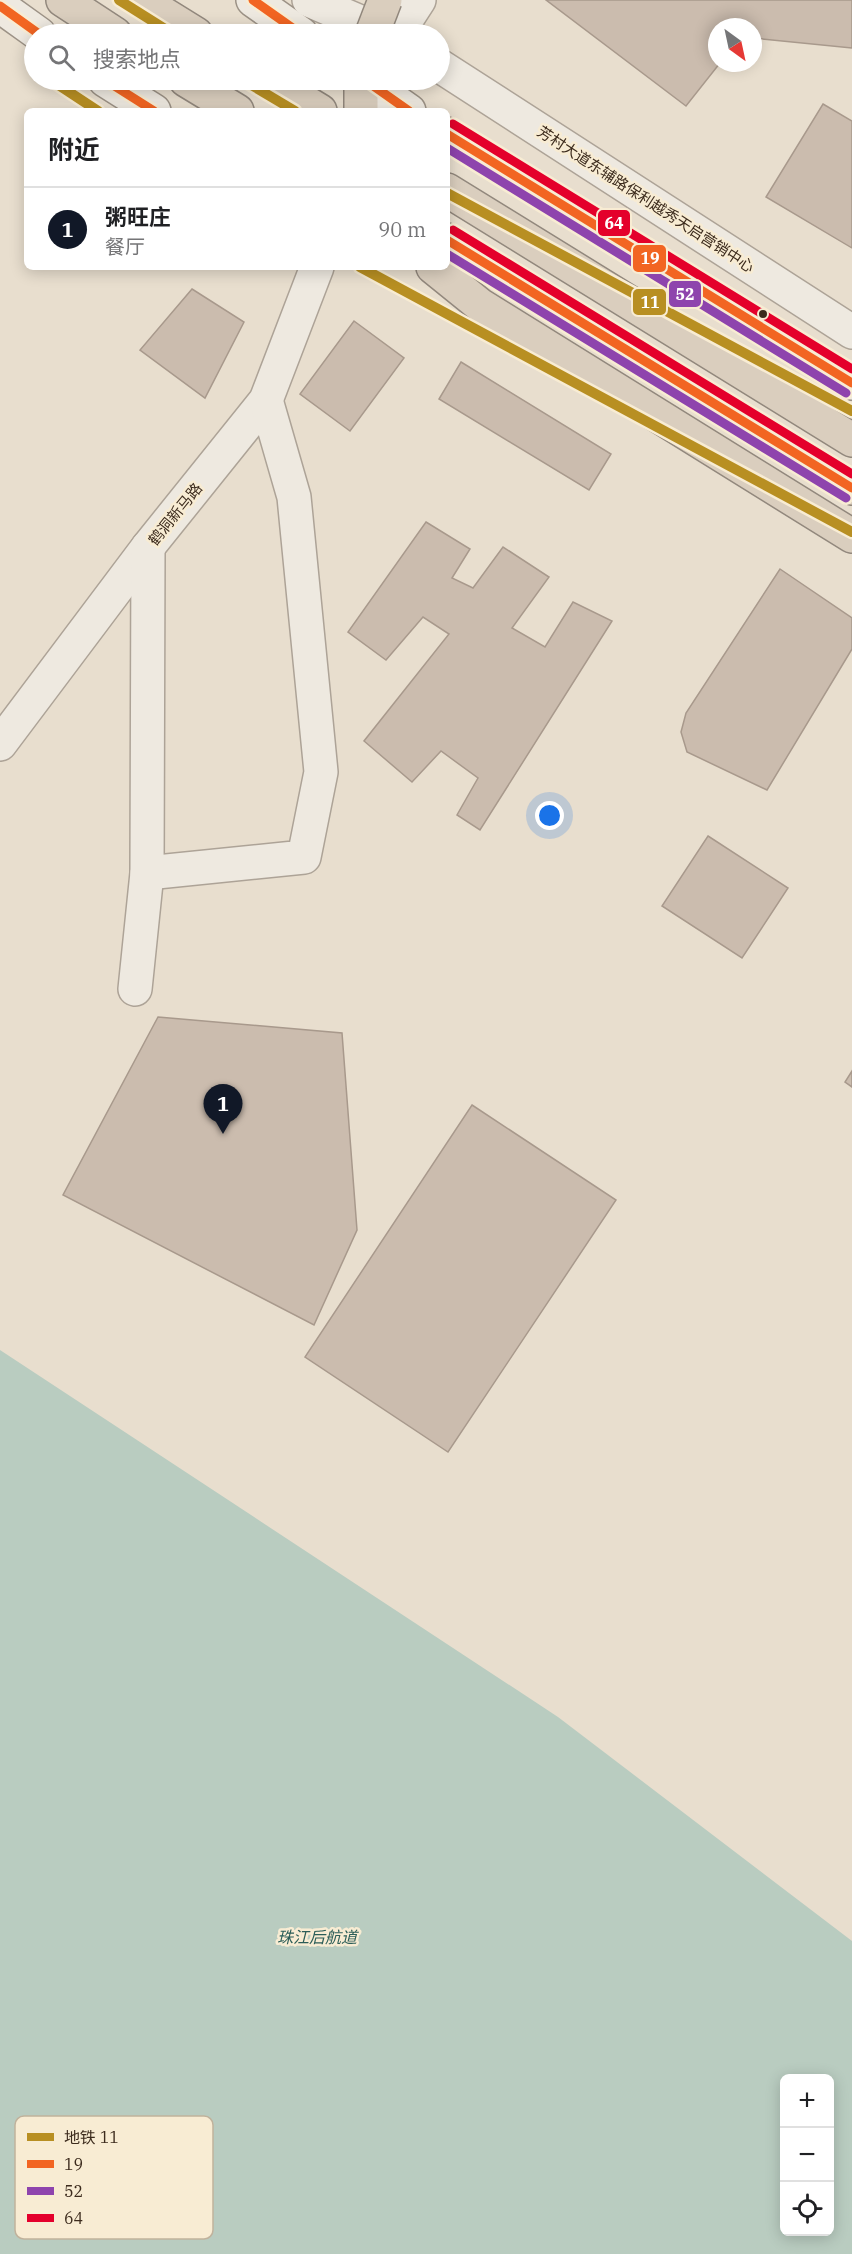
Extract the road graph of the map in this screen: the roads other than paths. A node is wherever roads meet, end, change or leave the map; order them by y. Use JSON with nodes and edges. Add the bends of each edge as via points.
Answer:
{"nodes":[{"id":1,"x":63,"y":0,"type":"edge"},
{"id":2,"x":141,"y":0,"type":"edge"},
{"id":3,"x":253,"y":0,"type":"edge"},
{"id":4,"x":309,"y":0,"type":"edge"},
{"id":5,"x":385,"y":0,"type":"edge"},
{"id":6,"x":419,"y":0,"type":"edge"},
{"id":7,"x":0,"y":6,"type":"edge"},
{"id":8,"x":25,"y":24,"type":"edge"},
{"id":9,"x":100,"y":24,"type":"edge"},
{"id":10,"x":180,"y":24,"type":"edge"},
{"id":11,"x":288,"y":24,"type":"edge"},
{"id":12,"x":365,"y":24,"type":"edge"},
{"id":13,"x":376,"y":24,"type":"edge"},
{"id":14,"x":403,"y":24,"type":"edge"},
{"id":15,"x":450,"y":72,"type":"edge"},
{"id":16,"x":121,"y":90,"type":"edge"},
{"id":17,"x":202,"y":90,"type":"edge"},
{"id":18,"x":285,"y":90,"type":"edge"},
{"id":19,"x":362,"y":90,"type":"edge"},
{"id":20,"x":378,"y":90,"type":"edge"},
{"id":21,"x":149,"y":108,"type":"edge"},
{"id":22,"x":232,"y":108,"type":"edge"},
{"id":23,"x":315,"y":108,"type":"edge"},
{"id":24,"x":361,"y":108,"type":"edge"},
{"id":25,"x":405,"y":108,"type":"edge"},
{"id":26,"x":450,"y":136,"type":"edge"},
{"id":27,"x":450,"y":192,"type":"edge"},
{"id":28,"x":450,"y":242,"type":"edge"},
{"id":29,"x":316,"y":270,"type":"edge"},
{"id":30,"x":437,"y":270,"type":"edge"},
{"id":31,"x":852,"y":332,"type":"edge"},
{"id":32,"x":852,"y":383,"type":"edge"},
{"id":33,"x":266,"y":400,"type":"junction"},
{"id":34,"x":852,"y":440,"type":"edge"},
{"id":35,"x":852,"y":488,"type":"edge"},
{"id":36,"x":852,"y":536,"type":"edge"},
{"id":37,"x":148,"y":548,"type":"junction"},
{"id":38,"x":0,"y":744,"type":"edge"},
{"id":39,"x":147,"y":873,"type":"junction"},
{"id":40,"x":135,"y":989,"type":"dead end"}],
"edges":[{"from":1,"to":9,"type":"highway"},
{"from":2,"to":10,"type":"highway"},
{"from":3,"to":11,"type":"street"},
{"from":4,"to":12,"type":"street"},
{"from":5,"to":13,"type":"highway","bridge":true},
{"from":6,"to":14,"type":"street"},
{"from":7,"to":8,"type":"street"},
{"from":15,"to":31,"type":"street","name":"芳村大道东辅路保利越秀天启营销中心"},
{"from":16,"to":21,"type":"street"},
{"from":17,"to":22,"type":"highway"},
{"from":18,"to":23,"type":"highway"},
{"from":19,"to":24,"type":"highway"},
{"from":20,"to":25,"type":"street"},
{"from":26,"to":32,"type":"street"},
{"from":27,"to":34,"type":"highway"},
{"from":28,"to":35,"type":"highway"},
{"from":29,"to":33,"type":"street","name":"鹤洞新马路"},
{"from":30,"to":36,"type":"highway","via":[[480,304]]},
{"from":33,"to":37,"type":"street","name":"鹤洞新马路"},
{"from":33,"to":39,"type":"street","via":[[294,497],[321,772],[304,857]]},
{"from":37,"to":38,"type":"street","name":"鹤洞新马路"},
{"from":37,"to":39,"type":"street"},
{"from":39,"to":40,"type":"street"}]}
